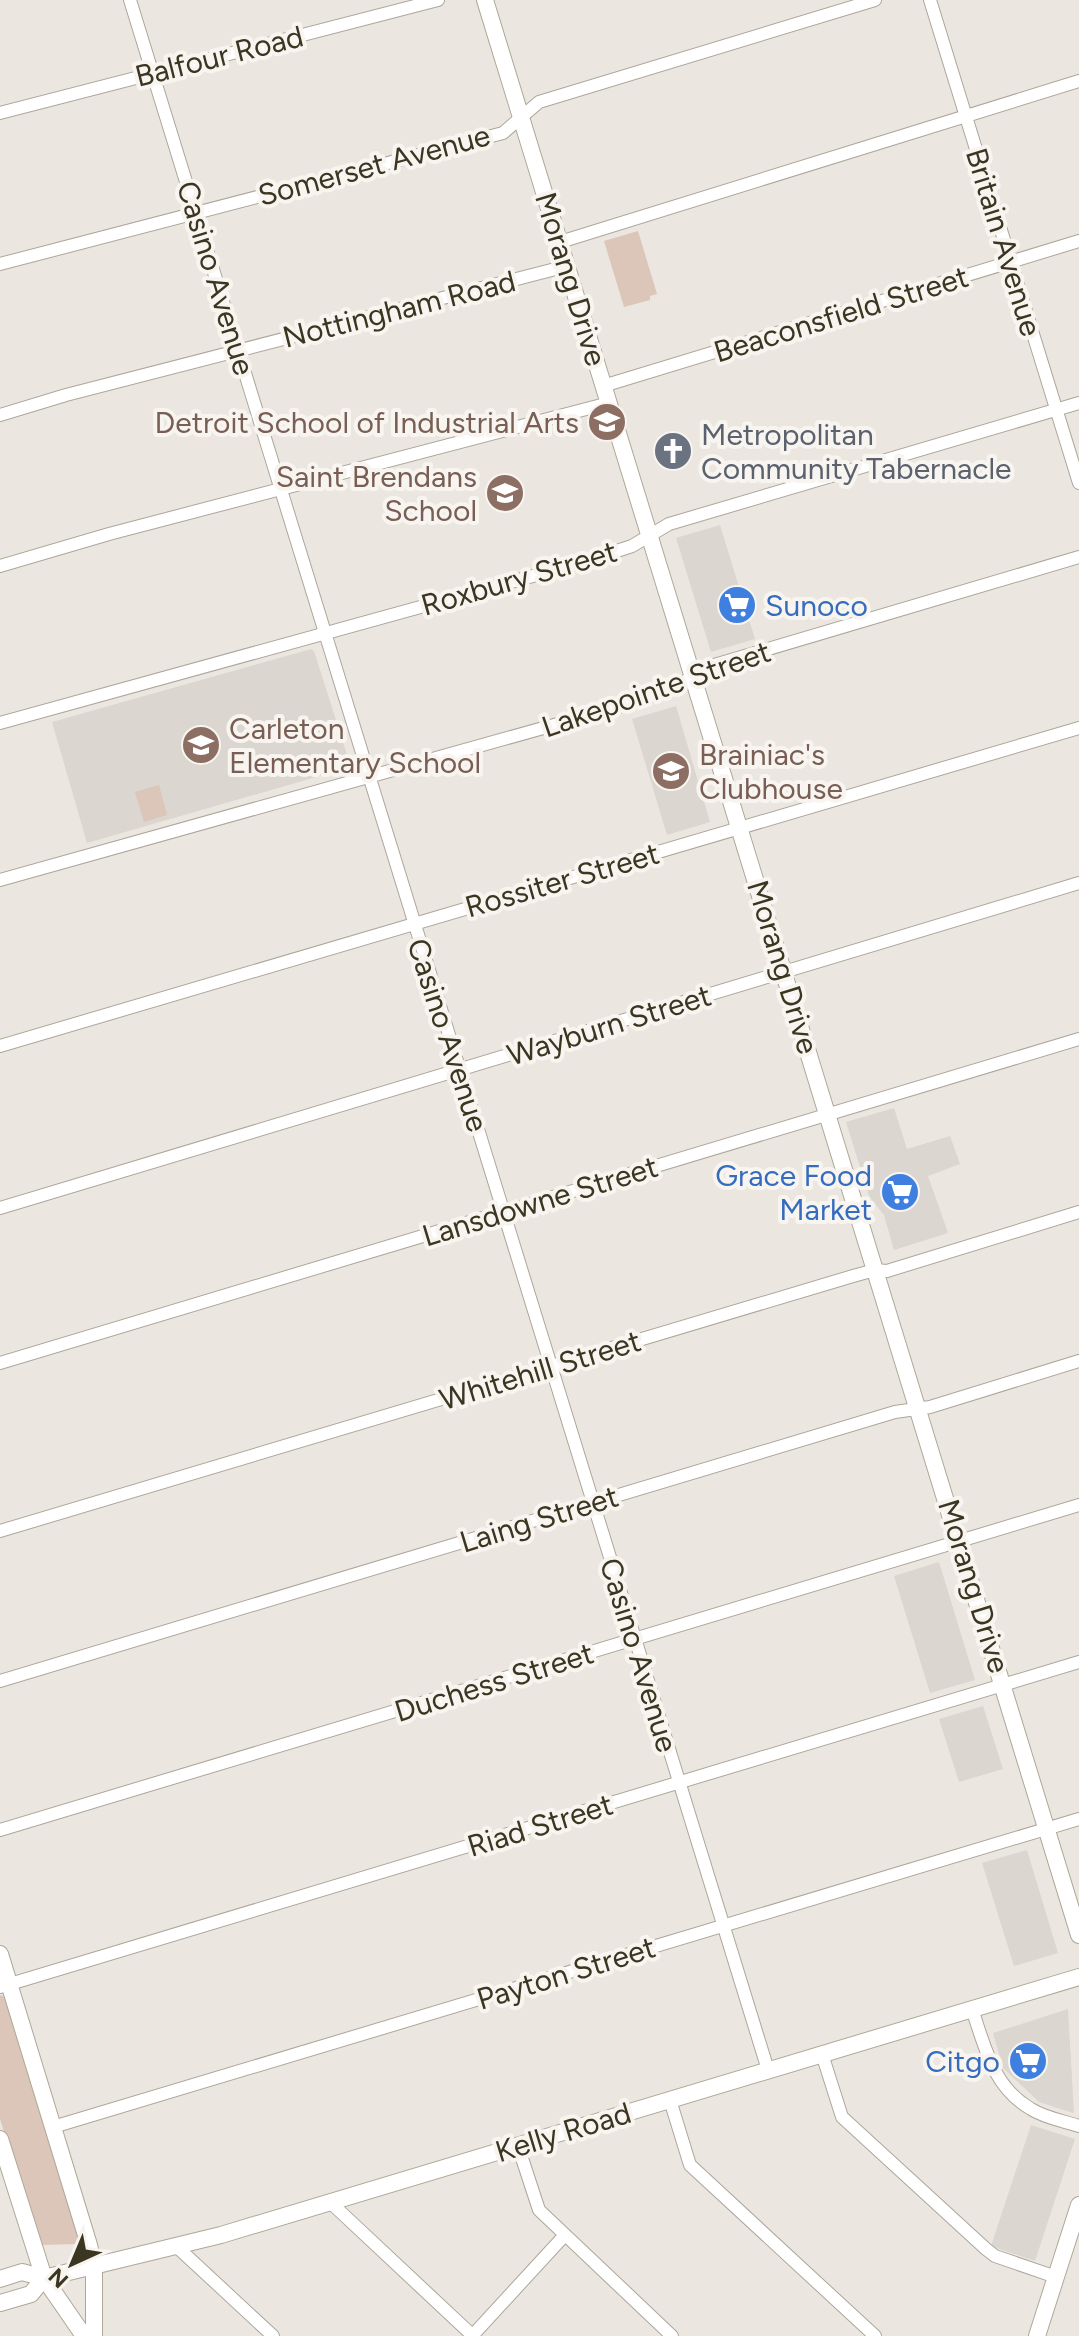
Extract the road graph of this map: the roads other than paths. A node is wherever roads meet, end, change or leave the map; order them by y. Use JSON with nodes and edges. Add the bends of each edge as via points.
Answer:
{"nodes":[{"id":1,"x":130,"y":0,"type":"edge"},
{"id":2,"x":438,"y":0,"type":"edge"},
{"id":3,"x":485,"y":0,"type":"edge"},
{"id":4,"x":875,"y":0,"type":"edge"},
{"id":5,"x":930,"y":0,"type":"edge"},
{"id":6,"x":153,"y":73,"type":"junction"},
{"id":7,"x":1079,"y":81,"type":"edge"},
{"id":8,"x":0,"y":113,"type":"edge"},
{"id":9,"x":964,"y":116,"type":"junction"},
{"id":10,"x":522,"y":118,"type":"junction"},
{"id":11,"x":195,"y":212,"type":"junction"},
{"id":12,"x":1079,"y":241,"type":"edge"},
{"id":13,"x":560,"y":242,"type":"junction"},
{"id":14,"x":1011,"y":262,"type":"junction"},
{"id":15,"x":0,"y":264,"type":"edge"},
{"id":16,"x":567,"y":266,"type":"junction"},
{"id":17,"x":238,"y":351,"type":"junction"},
{"id":18,"x":603,"y":386,"type":"junction"},
{"id":19,"x":609,"y":403,"type":"junction"},
{"id":20,"x":1079,"y":403,"type":"edge"},
{"id":21,"x":1057,"y":410,"type":"junction"},
{"id":22,"x":0,"y":415,"type":"edge"},
{"id":23,"x":1079,"y":483,"type":"edge"},
{"id":24,"x":281,"y":489,"type":"junction"},
{"id":25,"x":650,"y":534,"type":"junction"},
{"id":26,"x":1079,"y":557,"type":"edge"},
{"id":27,"x":0,"y":566,"type":"edge"},
{"id":28,"x":324,"y":632,"type":"junction"},
{"id":29,"x":694,"y":676,"type":"junction"},
{"id":30,"x":0,"y":723,"type":"edge"},
{"id":31,"x":1079,"y":728,"type":"edge"},
{"id":32,"x":369,"y":778,"type":"junction"},
{"id":33,"x":740,"y":828,"type":"junction"},
{"id":34,"x":0,"y":880,"type":"edge"},
{"id":35,"x":1079,"y":883,"type":"edge"},
{"id":36,"x":413,"y":924,"type":"junction"},
{"id":37,"x":784,"y":972,"type":"junction"},
{"id":38,"x":1079,"y":1039,"type":"edge"},
{"id":39,"x":0,"y":1046,"type":"edge"},
{"id":40,"x":460,"y":1070,"type":"junction"},
{"id":41,"x":828,"y":1114,"type":"junction"},
{"id":42,"x":0,"y":1208,"type":"edge"},
{"id":43,"x":503,"y":1212,"type":"junction"},
{"id":44,"x":1079,"y":1212,"type":"edge"},
{"id":45,"x":875,"y":1270,"type":"junction"},
{"id":46,"x":1079,"y":1361,"type":"edge"},
{"id":47,"x":0,"y":1363,"type":"edge"},
{"id":48,"x":551,"y":1367,"type":"junction"},
{"id":49,"x":919,"y":1408,"type":"junction"},
{"id":50,"x":593,"y":1503,"type":"junction"},
{"id":51,"x":1079,"y":1505,"type":"edge"},
{"id":52,"x":0,"y":1531,"type":"edge"},
{"id":53,"x":960,"y":1542,"type":"junction"},
{"id":54,"x":635,"y":1640,"type":"junction"},
{"id":55,"x":1079,"y":1662,"type":"edge"},
{"id":56,"x":0,"y":1681,"type":"edge"},
{"id":57,"x":1004,"y":1685,"type":"junction"},
{"id":58,"x":679,"y":1783,"type":"junction"},
{"id":59,"x":1079,"y":1819,"type":"edge"},
{"id":60,"x":1047,"y":1829,"type":"junction"},
{"id":61,"x":0,"y":1830,"type":"edge"},
{"id":62,"x":723,"y":1926,"type":"junction"},
{"id":63,"x":1079,"y":1935,"type":"edge"},
{"id":64,"x":0,"y":1954,"type":"edge"},
{"id":65,"x":1079,"y":1977,"type":"edge"},
{"id":66,"x":5,"y":1985,"type":"edge"},
{"id":67,"x":972,"y":2009,"type":"junction"},
{"id":68,"x":822,"y":2054,"type":"junction"},
{"id":69,"x":768,"y":2070,"type":"junction"},
{"id":70,"x":670,"y":2100,"type":"junction"},
{"id":71,"x":1079,"y":2126,"type":"edge"},
{"id":72,"x":53,"y":2127,"type":"junction"},
{"id":73,"x":0,"y":2139,"type":"edge"},
{"id":74,"x":518,"y":2146,"type":"junction"},
{"id":75,"x":330,"y":2202,"type":"junction"},
{"id":76,"x":1078,"y":2216,"type":"edge"},
{"id":77,"x":564,"y":2236,"type":"junction"},
{"id":78,"x":176,"y":2246,"type":"junction"},
{"id":79,"x":94,"y":2267,"type":"junction"},
{"id":80,"x":1056,"y":2277,"type":"junction"},
{"id":81,"x":44,"y":2278,"type":"junction"},
{"id":82,"x":0,"y":2279,"type":"edge"},
{"id":83,"x":0,"y":2303,"type":"edge"},
{"id":84,"x":84,"y":2336,"type":"edge"},
{"id":85,"x":94,"y":2336,"type":"edge"},
{"id":86,"x":273,"y":2336,"type":"edge"},
{"id":87,"x":472,"y":2336,"type":"edge"},
{"id":88,"x":672,"y":2336,"type":"edge"},
{"id":89,"x":875,"y":2336,"type":"edge"},
{"id":90,"x":1037,"y":2336,"type":"edge"}],
"edges":[{"from":1,"to":6,"type":"street","name":"Casino Avenue"},
{"from":2,"to":6,"type":"street","name":"Balfour Road"},
{"from":3,"to":10,"type":"street","name":"Morang Drive"},
{"from":4,"to":10,"type":"street","name":"Somerset Avenue","via":[[539,102]]},
{"from":5,"to":9,"type":"street","name":"Britain Avenue"},
{"from":6,"to":8,"type":"street","name":"Balfour Road"},
{"from":6,"to":11,"type":"street","name":"Casino Avenue"},
{"from":7,"to":9,"type":"street"},
{"from":9,"to":13,"type":"street"},
{"from":9,"to":14,"type":"street","name":"Britain Avenue"},
{"from":10,"to":11,"type":"street","name":"Somerset Avenue","via":[[503,133]]},
{"from":10,"to":13,"type":"street","name":"Morang Drive"},
{"from":11,"to":15,"type":"street","name":"Somerset Avenue"},
{"from":11,"to":17,"type":"street","name":"Casino Avenue"},
{"from":12,"to":14,"type":"street","name":"Beaconsfield Street"},
{"from":13,"to":16,"type":"street","name":"Morang Drive"},
{"from":14,"to":18,"type":"street","name":"Beaconsfield Street"},
{"from":14,"to":21,"type":"street","name":"Britain Avenue"},
{"from":16,"to":17,"type":"street","name":"Nottingham Road"},
{"from":16,"to":18,"type":"street","name":"Morang Drive"},
{"from":17,"to":22,"type":"street","name":"Nottingham Road"},
{"from":17,"to":24,"type":"street","name":"Casino Avenue"},
{"from":18,"to":19,"type":"street","name":"Morang Drive"},
{"from":19,"to":24,"type":"street"},
{"from":19,"to":25,"type":"street","name":"Morang Drive"},
{"from":20,"to":21,"type":"street","name":"Roxbury Street"},
{"from":21,"to":23,"type":"street","name":"Britain Avenue"},
{"from":21,"to":25,"type":"street","name":"Roxbury Street","via":[[669,524]]},
{"from":24,"to":27,"type":"street"},
{"from":24,"to":28,"type":"street","name":"Casino Avenue"},
{"from":25,"to":28,"type":"street","name":"Roxbury Street","via":[[632,546],[580,563]]},
{"from":25,"to":29,"type":"street","name":"Morang Drive"},
{"from":26,"to":29,"type":"street","name":"Lakepointe Street"},
{"from":28,"to":30,"type":"street","name":"Roxbury Street"},
{"from":28,"to":32,"type":"street","name":"Casino Avenue"},
{"from":29,"to":32,"type":"street","name":"Lakepointe Street","via":[[676,688],[622,706]]},
{"from":29,"to":33,"type":"street","name":"Morang Drive"},
{"from":31,"to":33,"type":"street","name":"Rossiter Street"},
{"from":32,"to":34,"type":"street","name":"Lakepointe Street"},
{"from":32,"to":36,"type":"street","name":"Casino Avenue"},
{"from":33,"to":36,"type":"street","name":"Rossiter Street"},
{"from":33,"to":37,"type":"street","name":"Morang Drive"},
{"from":35,"to":37,"type":"street","name":"Wayburn Street"},
{"from":36,"to":39,"type":"street","name":"Rossiter Street"},
{"from":36,"to":40,"type":"street","name":"Casino Avenue"},
{"from":37,"to":40,"type":"street","name":"Wayburn Street"},
{"from":37,"to":41,"type":"street","name":"Morang Drive"},
{"from":38,"to":41,"type":"street","name":"Lansdowne Street"},
{"from":40,"to":42,"type":"street","name":"Wayburn Street"},
{"from":40,"to":43,"type":"street","name":"Casino Avenue"},
{"from":41,"to":43,"type":"street","name":"Lansdowne Street"},
{"from":41,"to":45,"type":"street","name":"Morang Drive"},
{"from":43,"to":47,"type":"street","name":"Lansdowne Street"},
{"from":43,"to":48,"type":"street","name":"Casino Avenue"},
{"from":44,"to":45,"type":"street","name":"Whitehill Street","via":[[887,1271]]},
{"from":45,"to":48,"type":"street","name":"Whitehill Street"},
{"from":45,"to":49,"type":"street","name":"Morang Drive"},
{"from":46,"to":49,"type":"street","name":"Laing Street"},
{"from":48,"to":50,"type":"street","name":"Casino Avenue"},
{"from":48,"to":52,"type":"street","name":"Whitehill Street"},
{"from":49,"to":50,"type":"street","name":"Laing Street"},
{"from":49,"to":53,"type":"street","name":"Morang Drive"},
{"from":50,"to":54,"type":"street","name":"Casino Avenue"},
{"from":50,"to":56,"type":"street","name":"Laing Street"},
{"from":51,"to":53,"type":"street","name":"Duchess Street"},
{"from":53,"to":54,"type":"street","name":"Duchess Street"},
{"from":53,"to":57,"type":"street","name":"Morang Drive"},
{"from":54,"to":58,"type":"street","name":"Casino Avenue"},
{"from":54,"to":61,"type":"street","name":"Duchess Street"},
{"from":55,"to":57,"type":"street","name":"Riad Street"},
{"from":57,"to":58,"type":"street","name":"Riad Street"},
{"from":57,"to":60,"type":"street","name":"Morang Drive"},
{"from":58,"to":62,"type":"street","name":"Casino Avenue"},
{"from":58,"to":66,"type":"street","name":"Riad Street"},
{"from":59,"to":60,"type":"street","name":"Payton Street"},
{"from":60,"to":62,"type":"street","name":"Payton Street"},
{"from":60,"to":63,"type":"street","name":"Morang Drive"},
{"from":62,"to":69,"type":"street","name":"Casino Avenue"},
{"from":62,"to":72,"type":"street","name":"Payton Street"},
{"from":64,"to":66,"type":"street"},
{"from":65,"to":67,"type":"street","name":"Kelly Road"},
{"from":66,"to":72,"type":"street"},
{"from":67,"to":68,"type":"street","name":"Kelly Road"},
{"from":67,"to":71,"type":"street","via":[[992,2068],[1008,2089],[1031,2109]]},
{"from":68,"to":69,"type":"street","name":"Kelly Road"},
{"from":68,"to":80,"type":"street","via":[[842,2117],[995,2256]]},
{"from":69,"to":70,"type":"street","name":"Kelly Road"},
{"from":70,"to":74,"type":"street","name":"Kelly Road"},
{"from":70,"to":89,"type":"street","via":[[690,2165]]},
{"from":72,"to":79,"type":"street"},
{"from":73,"to":81,"type":"street"},
{"from":74,"to":75,"type":"street","name":"Kelly Road"},
{"from":74,"to":77,"type":"street","via":[[539,2210]]},
{"from":75,"to":78,"type":"street","name":"Kelly Road"},
{"from":75,"to":87,"type":"street"},
{"from":76,"to":80,"type":"street"},
{"from":77,"to":87,"type":"street"},
{"from":77,"to":88,"type":"street"},
{"from":78,"to":79,"type":"street","name":"Kelly Road"},
{"from":78,"to":86,"type":"street"},
{"from":79,"to":81,"type":"street","name":"Kelly Road"},
{"from":79,"to":85,"type":"street"},
{"from":80,"to":90,"type":"street"},
{"from":81,"to":82,"type":"street","name":"Kelly Road","via":[[22,2272]]},
{"from":81,"to":83,"type":"street","name":"Kelly Road","via":[[31,2294]]},
{"from":81,"to":84,"type":"street"}]}
